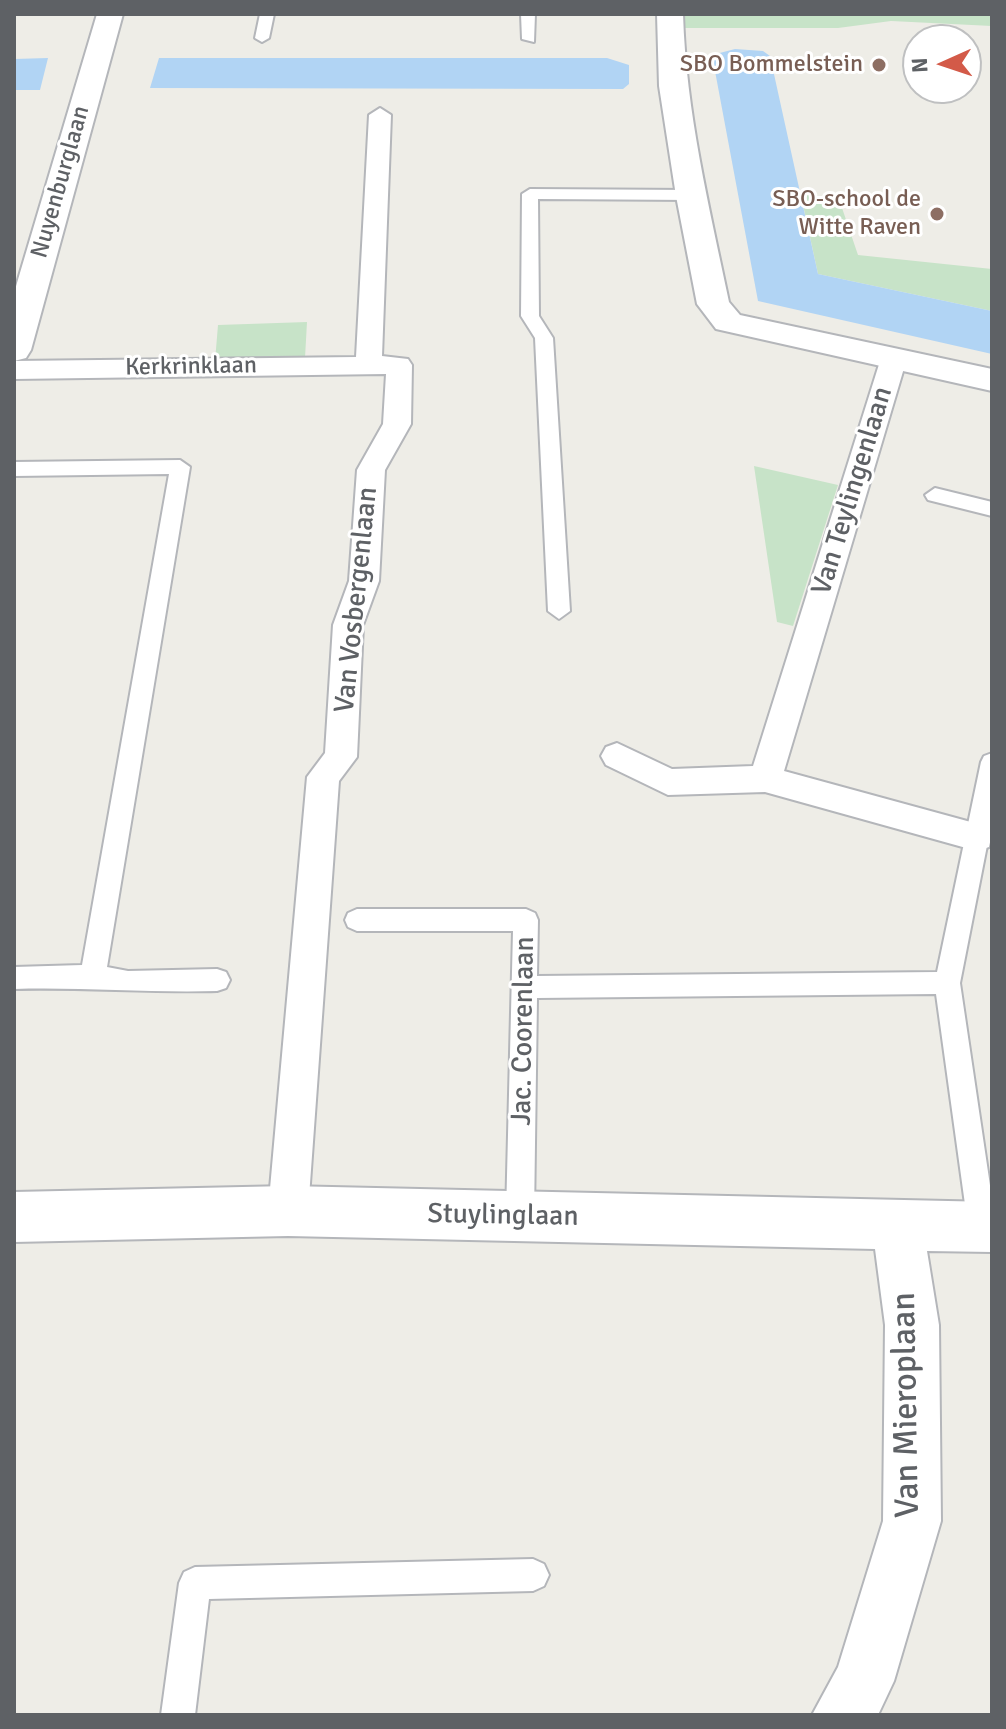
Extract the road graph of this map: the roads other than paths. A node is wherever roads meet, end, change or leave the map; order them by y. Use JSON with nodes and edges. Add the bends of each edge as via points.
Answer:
{"nodes":[{"id":1,"x":110,"y":14,"type":"edge"},
{"id":2,"x":267,"y":14,"type":"edge"},
{"id":3,"x":528,"y":14,"type":"edge"},
{"id":4,"x":670,"y":14,"type":"edge"},
{"id":5,"x":262,"y":38,"type":"dead end"},
{"id":6,"x":529,"y":39,"type":"dead end"},
{"id":7,"x":380,"y":115,"type":"dead end"},
{"id":8,"x":692,"y":195,"type":"junction"},
{"id":9,"x":14,"y":350,"type":"edge"},
{"id":10,"x":894,"y":358,"type":"junction"},
{"id":11,"x":369,"y":365,"type":"junction"},
{"id":12,"x":14,"y":370,"type":"edge"},
{"id":13,"x":992,"y":380,"type":"edge"},
{"id":14,"x":14,"y":469,"type":"edge"},
{"id":15,"x":935,"y":495,"type":"dead end"},
{"id":16,"x":992,"y":509,"type":"edge"},
{"id":17,"x":559,"y":611,"type":"dead end"},
{"id":18,"x":617,"y":756,"type":"dead end"},
{"id":19,"x":992,"y":762,"type":"edge"},
{"id":20,"x":765,"y":779,"type":"junction"},
{"id":21,"x":977,"y":837,"type":"junction"},
{"id":22,"x":357,"y":920,"type":"dead end"},
{"id":23,"x":93,"y":976,"type":"junction"},
{"id":24,"x":14,"y":978,"type":"edge"},
{"id":25,"x":217,"y":980,"type":"dead end"},
{"id":26,"x":947,"y":983,"type":"junction"},
{"id":27,"x":526,"y":987,"type":"junction"},
{"id":28,"x":288,"y":1211,"type":"junction"},
{"id":29,"x":520,"y":1216,"type":"junction"},
{"id":30,"x":14,"y":1217,"type":"edge"},
{"id":31,"x":898,"y":1226,"type":"junction"},
{"id":32,"x":987,"y":1226,"type":"edge"},
{"id":33,"x":533,"y":1575,"type":"dead end"},
{"id":34,"x":178,"y":1715,"type":"edge"},
{"id":35,"x":843,"y":1715,"type":"edge"}],
"edges":[{"from":1,"to":9,"type":"street","name":"Nuyenburglaan"},
{"from":2,"to":5,"type":"lane"},
{"from":3,"to":6,"type":"lane"},
{"from":4,"to":8,"type":"street","name":"Van Teylingenlaan","via":[[669,42]]},
{"from":7,"to":11,"type":"street"},
{"from":8,"to":10,"type":"street","name":"Van Teylingenlaan","via":[[713,304],[728,322]]},
{"from":8,"to":17,"type":"lane","via":[[530,194],[530,316],[544,338]]},
{"from":10,"to":13,"type":"street"},
{"from":10,"to":20,"type":"street","name":"Van Teylingenlaan"},
{"from":11,"to":12,"type":"street","name":"Kerkrinklaan"},
{"from":11,"to":28,"type":"street","name":"Van Vosbergenlaan","via":[[399,365],[397,424],[371,470],[364,581],[348,625],[341,757],[323,777]]},
{"from":14,"to":23,"type":"lane","via":[[180,467]]},
{"from":15,"to":16,"type":"lane"},
{"from":18,"to":20,"type":"street","via":[[668,782]]},
{"from":19,"to":21,"type":"lane"},
{"from":20,"to":21,"type":"street"},
{"from":21,"to":26,"type":"lane"},
{"from":22,"to":27,"type":"lane","name":"Jac. Coorenlaan","via":[[526,920]]},
{"from":23,"to":24,"type":"lane"},
{"from":23,"to":25,"type":"lane","via":[[128,982]]},
{"from":26,"to":27,"type":"lane"},
{"from":26,"to":32,"type":"lane"},
{"from":27,"to":29,"type":"lane","name":"Jac. Coorenlaan"},
{"from":28,"to":29,"type":"street","name":"Stuylinglaan"},
{"from":28,"to":30,"type":"street","name":"Stuylinglaan"},
{"from":29,"to":31,"type":"street","name":"Stuylinglaan"},
{"from":31,"to":32,"type":"street","name":"Stuylinglaan"},
{"from":31,"to":35,"type":"street","name":"Van Mieroplaan","via":[[912,1325],[912,1521],[864,1681]]},
{"from":33,"to":34,"type":"lane","via":[[195,1583]]}]}
